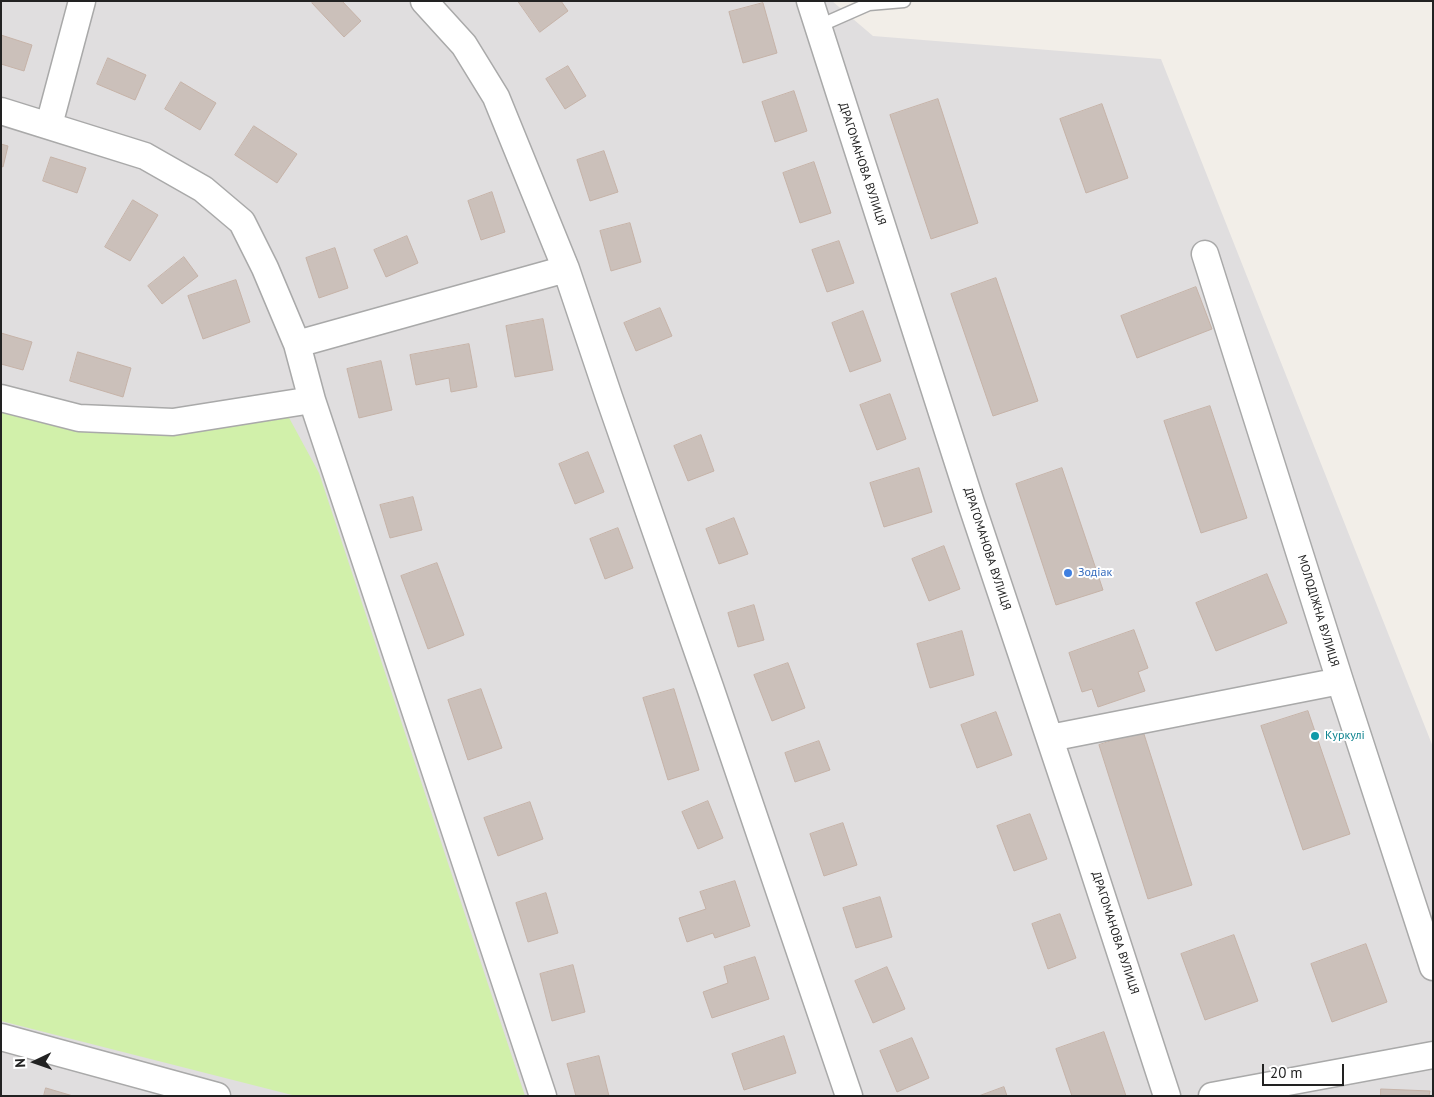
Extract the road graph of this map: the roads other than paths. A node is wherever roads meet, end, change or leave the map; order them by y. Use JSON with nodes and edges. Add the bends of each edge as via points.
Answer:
{"nodes":[{"id":1,"x":82,"y":1,"type":"edge"},
{"id":2,"x":424,"y":1,"type":"edge"},
{"id":3,"x":810,"y":1,"type":"edge"},
{"id":4,"x":904,"y":1,"type":"edge"},
{"id":5,"x":818,"y":26,"type":"junction"},
{"id":6,"x":1,"y":111,"type":"edge"},
{"id":7,"x":48,"y":126,"type":"junction"},
{"id":8,"x":1205,"y":254,"type":"dead end"},
{"id":9,"x":566,"y":269,"type":"junction"},
{"id":10,"x":297,"y":344,"type":"junction"},
{"id":11,"x":1,"y":398,"type":"edge"},
{"id":12,"x":312,"y":400,"type":"junction"},
{"id":13,"x":1340,"y":681,"type":"junction"},
{"id":14,"x":1050,"y":738,"type":"junction"},
{"id":15,"x":1433,"y":967,"type":"edge"},
{"id":16,"x":1,"y":1037,"type":"edge"},
{"id":17,"x":1433,"y":1055,"type":"edge"},
{"id":18,"x":217,"y":1096,"type":"edge"},
{"id":19,"x":543,"y":1096,"type":"edge"},
{"id":20,"x":849,"y":1096,"type":"edge"},
{"id":21,"x":1168,"y":1096,"type":"edge"},
{"id":22,"x":1212,"y":1096,"type":"edge"}],
"edges":[{"from":1,"to":7,"type":"street"},
{"from":2,"to":9,"type":"street","via":[[464,45],[496,97]]},
{"from":3,"to":5,"type":"street","name":"ДРАГОМАНОВА ВУЛИЦЯ"},
{"from":4,"to":5,"type":"lane","via":[[869,4]]},
{"from":5,"to":14,"type":"street","name":"ДРАГОМАНОВА ВУЛИЦЯ"},
{"from":6,"to":7,"type":"street"},
{"from":7,"to":10,"type":"street","via":[[144,156],[203,189],[242,222]]},
{"from":8,"to":13,"type":"street","name":"МОЛОДІЖНА ВУЛИЦЯ"},
{"from":9,"to":10,"type":"street"},
{"from":9,"to":20,"type":"street"},
{"from":10,"to":12,"type":"street"},
{"from":11,"to":12,"type":"street","via":[[80,418],[173,422]]},
{"from":12,"to":19,"type":"street"},
{"from":13,"to":14,"type":"street"},
{"from":13,"to":15,"type":"street","name":"МОЛОДІЖНА ВУЛИЦЯ"},
{"from":14,"to":21,"type":"street","name":"ДРАГОМАНОВА ВУЛИЦЯ"},
{"from":16,"to":18,"type":"street"},
{"from":17,"to":22,"type":"street"}]}
